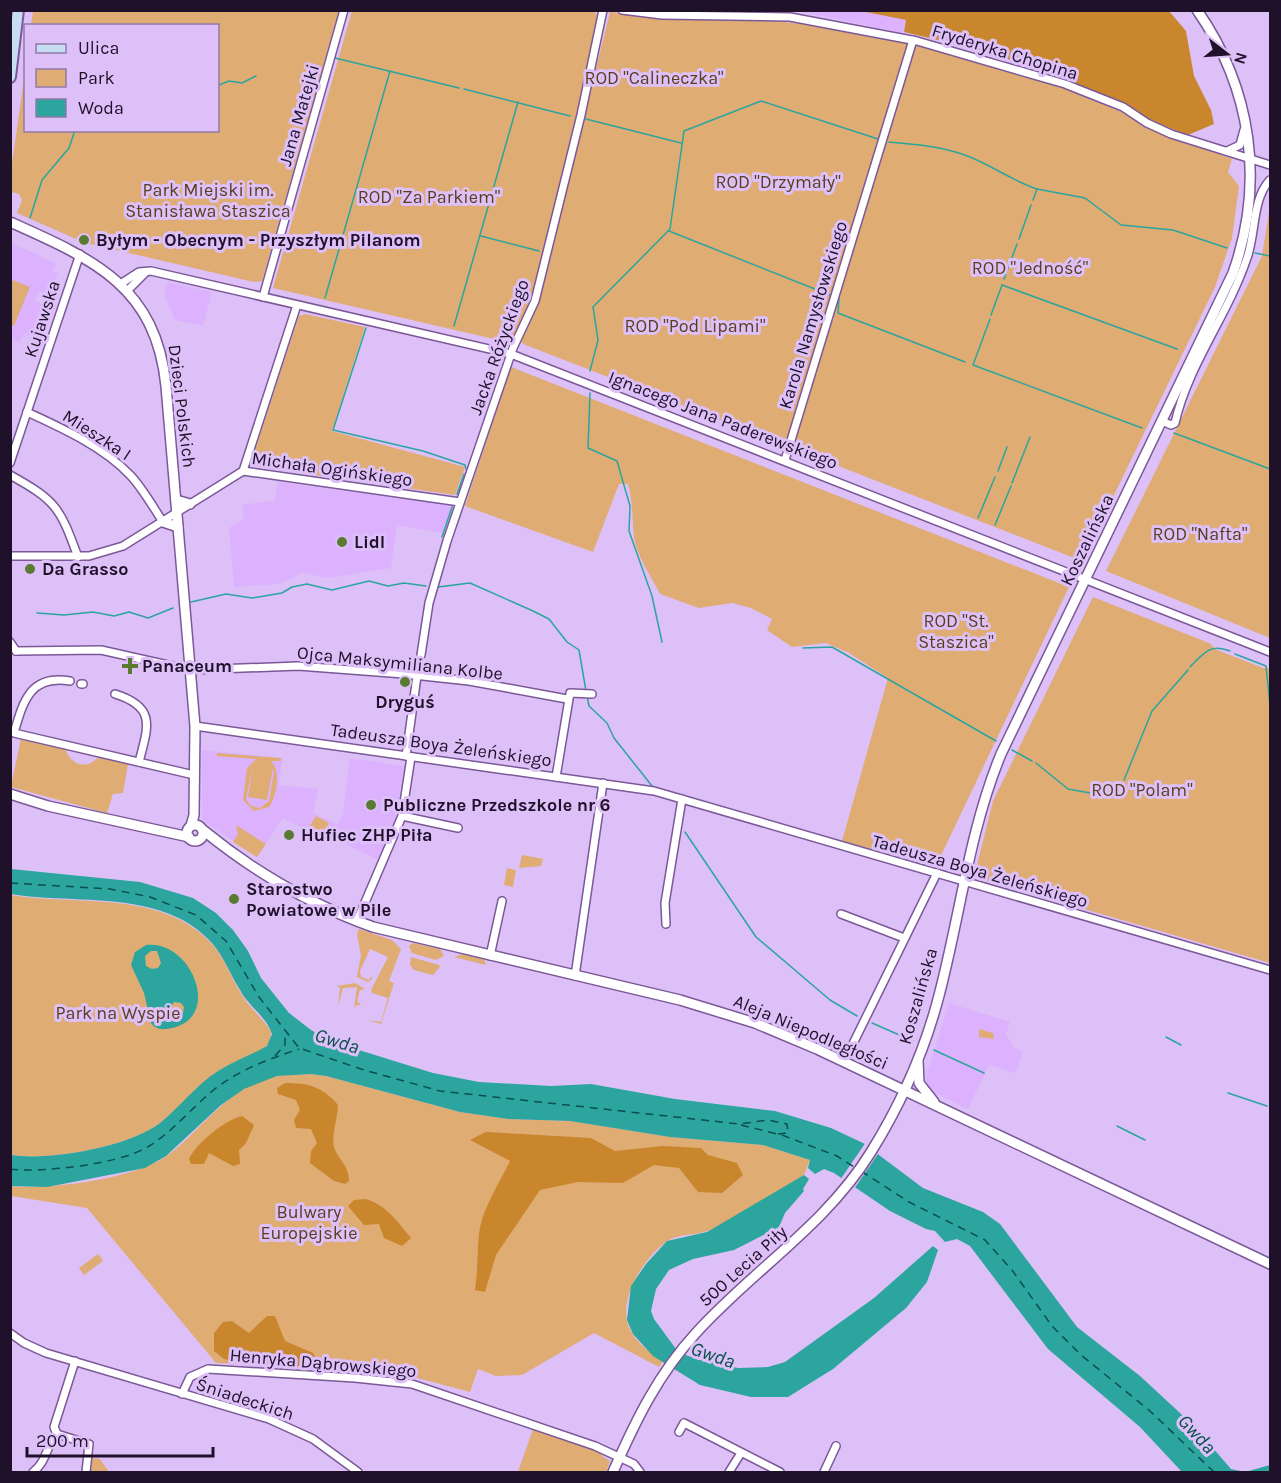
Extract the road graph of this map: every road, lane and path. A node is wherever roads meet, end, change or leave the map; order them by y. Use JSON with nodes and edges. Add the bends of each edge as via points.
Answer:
{"nodes":[{"id":1,"x":18,"y":10,"type":"edge"},
{"id":2,"x":344,"y":10,"type":"edge"},
{"id":3,"x":603,"y":10,"type":"edge"},
{"id":4,"x":622,"y":10,"type":"edge"},
{"id":5,"x":1197,"y":10,"type":"edge"},
{"id":6,"x":913,"y":40,"type":"junction"},
{"id":7,"x":10,"y":77,"type":"edge"},
{"id":8,"x":1246,"y":121,"type":"junction"},
{"id":9,"x":1225,"y":151,"type":"junction"},
{"id":10,"x":1251,"y":160,"type":"junction"},
{"id":11,"x":1270,"y":165,"type":"edge"},
{"id":12,"x":1270,"y":180,"type":"edge"},
{"id":13,"x":10,"y":222,"type":"edge"},
{"id":14,"x":80,"y":254,"type":"junction"},
{"id":15,"x":125,"y":287,"type":"junction"},
{"id":16,"x":263,"y":297,"type":"junction"},
{"id":17,"x":297,"y":304,"type":"junction"},
{"id":18,"x":511,"y":354,"type":"junction"},
{"id":19,"x":27,"y":412,"type":"junction"},
{"id":20,"x":1162,"y":421,"type":"junction"},
{"id":21,"x":785,"y":460,"type":"junction"},
{"id":22,"x":10,"y":463,"type":"edge"},
{"id":23,"x":243,"y":471,"type":"junction"},
{"id":24,"x":10,"y":475,"type":"edge"},
{"id":25,"x":176,"y":500,"type":"junction"},
{"id":26,"x":460,"y":502,"type":"junction"},
{"id":27,"x":190,"y":504,"type":"junction"},
{"id":28,"x":177,"y":512,"type":"junction"},
{"id":29,"x":163,"y":522,"type":"junction"},
{"id":30,"x":178,"y":527,"type":"junction"},
{"id":31,"x":10,"y":556,"type":"edge"},
{"id":32,"x":78,"y":557,"type":"junction"},
{"id":33,"x":1087,"y":579,"type":"junction"},
{"id":34,"x":10,"y":642,"type":"edge"},
{"id":35,"x":1270,"y":652,"type":"edge"},
{"id":36,"x":13,"y":653,"type":"edge"},
{"id":37,"x":421,"y":654,"type":"dead end"},
{"id":38,"x":420,"y":665,"type":"dead end"},
{"id":39,"x":190,"y":670,"type":"junction"},
{"id":40,"x":418,"y":676,"type":"junction"},
{"id":41,"x":70,"y":681,"type":"dead end"},
{"id":42,"x":115,"y":694,"type":"dead end"},
{"id":43,"x":592,"y":694,"type":"dead end"},
{"id":44,"x":567,"y":699,"type":"junction"},
{"id":45,"x":195,"y":726,"type":"junction"},
{"id":46,"x":12,"y":733,"type":"edge"},
{"id":47,"x":409,"y":756,"type":"junction"},
{"id":48,"x":139,"y":762,"type":"junction"},
{"id":49,"x":194,"y":775,"type":"junction"},
{"id":50,"x":556,"y":777,"type":"junction"},
{"id":51,"x":603,"y":783,"type":"junction"},
{"id":52,"x":10,"y":794,"type":"edge"},
{"id":53,"x":682,"y":799,"type":"junction"},
{"id":54,"x":402,"y":816,"type":"junction"},
{"id":55,"x":458,"y":828,"type":"dead end"},
{"id":56,"x":195,"y":831,"type":"junction"},
{"id":57,"x":937,"y":873,"type":"junction"},
{"id":58,"x":963,"y":881,"type":"junction"},
{"id":59,"x":502,"y":901,"type":"dead end"},
{"id":60,"x":841,"y":914,"type":"dead end"},
{"id":61,"x":357,"y":921,"type":"junction"},
{"id":62,"x":666,"y":924,"type":"dead end"},
{"id":63,"x":904,"y":938,"type":"junction"},
{"id":64,"x":490,"y":956,"type":"junction"},
{"id":65,"x":1270,"y":970,"type":"edge"},
{"id":66,"x":575,"y":976,"type":"junction"},
{"id":67,"x":919,"y":1053,"type":"junction"},
{"id":68,"x":844,"y":1062,"type":"junction"},
{"id":69,"x":903,"y":1090,"type":"junction"},
{"id":70,"x":940,"y":1107,"type":"junction"},
{"id":71,"x":1270,"y":1264,"type":"edge"},
{"id":72,"x":10,"y":1333,"type":"edge"},
{"id":73,"x":75,"y":1361,"type":"junction"},
{"id":74,"x":182,"y":1394,"type":"junction"},
{"id":75,"x":679,"y":1432,"type":"dead end"},
{"id":76,"x":57,"y":1434,"type":"junction"},
{"id":77,"x":836,"y":1446,"type":"dead end"},
{"id":78,"x":741,"y":1453,"type":"junction"},
{"id":79,"x":620,"y":1457,"type":"junction"},
{"id":80,"x":33,"y":1473,"type":"edge"},
{"id":81,"x":86,"y":1473,"type":"edge"},
{"id":82,"x":358,"y":1473,"type":"edge"},
{"id":83,"x":613,"y":1473,"type":"edge"},
{"id":84,"x":640,"y":1473,"type":"edge"},
{"id":85,"x":729,"y":1473,"type":"edge"},
{"id":86,"x":780,"y":1473,"type":"edge"},
{"id":87,"x":824,"y":1473,"type":"edge"}],
"edges":[{"from":1,"to":7,"type":"main road"},
{"from":2,"to":16,"type":"street","name":"Jana Matejki"},
{"from":3,"to":18,"type":"street","name":"Jacka Różyckiego","via":[[535,301]]},
{"from":4,"to":6,"type":"street","name":"Fryderyka Chopina","via":[[662,15],[789,17]]},
{"from":5,"to":8,"type":"street","name":"Koszalińska","via":[[1229,67]]},
{"from":6,"to":9,"type":"street","name":"Fryderyka Chopina","via":[[1065,84],[1123,107],[1163,130]]},
{"from":6,"to":21,"type":"street","name":"Karola Namysłowskiego"},
{"from":8,"to":9,"type":"street","via":[[1240,145]]},
{"from":8,"to":10,"type":"street","name":"Koszalińska"},
{"from":9,"to":10,"type":"street","name":"Fryderyka Chopina"},
{"from":10,"to":11,"type":"street","name":"Fryderyka Chopina"},
{"from":10,"to":20,"type":"street","name":"Koszalińska","via":[[1247,221],[1236,265]]},
{"from":12,"to":20,"type":"street","via":[[1260,193],[1253,239],[1239,279],[1180,400],[1175,423]]},
{"from":13,"to":14,"type":"street","name":"Dzieci Polskich"},
{"from":14,"to":15,"type":"street","name":"Dzieci Polskich"},
{"from":14,"to":19,"type":"street","name":"Kujawska"},
{"from":15,"to":16,"type":"street","name":"Ignacego Jana Paderewskiego","via":[[136,273],[148,271]]},
{"from":15,"to":25,"type":"street","name":"Dzieci Polskich","via":[[147,316],[162,354]]},
{"from":16,"to":17,"type":"street","name":"Ignacego Jana Paderewskiego"},
{"from":17,"to":18,"type":"street","name":"Ignacego Jana Paderewskiego"},
{"from":17,"to":23,"type":"street"},
{"from":18,"to":21,"type":"street","name":"Ignacego Jana Paderewskiego"},
{"from":18,"to":26,"type":"street","name":"Jacka Różyckiego"},
{"from":19,"to":22,"type":"street","name":"Kujawska"},
{"from":19,"to":29,"type":"street","name":"Mieszka I","via":[[117,464],[134,479]]},
{"from":20,"to":33,"type":"street","name":"Koszalińska"},
{"from":21,"to":33,"type":"street","name":"Ignacego Jana Paderewskiego"},
{"from":23,"to":26,"type":"street","name":"Michała Ogińskiego"},
{"from":23,"to":27,"type":"street","name":"Michała Ogińskiego"},
{"from":24,"to":32,"type":"street","via":[[59,510]]},
{"from":25,"to":27,"type":"street"},
{"from":25,"to":28,"type":"street","name":"Dzieci Polskich"},
{"from":26,"to":37,"type":"street","name":"Jacka Różyckiego","via":[[434,583]]},
{"from":27,"to":28,"type":"street","name":"Michała Ogińskiego"},
{"from":28,"to":29,"type":"street","name":"Michała Ogińskiego"},
{"from":28,"to":30,"type":"street","name":"Dzieci Polskich"},
{"from":29,"to":30,"type":"street"},
{"from":29,"to":32,"type":"street","name":"Michała Ogińskiego","via":[[123,546]]},
{"from":30,"to":39,"type":"street","name":"Dzieci Polskich"},
{"from":31,"to":32,"type":"street","name":"Michała Ogińskiego"},
{"from":33,"to":35,"type":"street","name":"Ignacego Jana Paderewskiego"},
{"from":33,"to":58,"type":"street","name":"Koszalińska","via":[[1001,753],[977,819]]},
{"from":34,"to":36,"type":"street"},
{"from":36,"to":39,"type":"street","name":"Ojca Maksymiliana Kolbe","via":[[101,650]]},
{"from":38,"to":40,"type":"street"},
{"from":39,"to":40,"type":"street","name":"Ojca Maksymiliana Kolbe","via":[[298,666]]},
{"from":39,"to":45,"type":"street","name":"Dzieci Polskich"},
{"from":40,"to":44,"type":"street","name":"Ojca Maksymiliana Kolbe"},
{"from":40,"to":47,"type":"street"},
{"from":41,"to":46,"type":"street","via":[[49,680],[31,692],[24,699]]},
{"from":42,"to":48,"type":"street","via":[[136,701],[147,719]]},
{"from":43,"to":44,"type":"street","via":[[570,693]]},
{"from":44,"to":50,"type":"street"},
{"from":45,"to":47,"type":"street","name":"Tadeusza Boya Żeleńskiego"},
{"from":45,"to":49,"type":"street","name":"Dzieci Polskich"},
{"from":46,"to":48,"type":"street"},
{"from":47,"to":50,"type":"street","name":"Tadeusza Boya Żeleńskiego"},
{"from":47,"to":54,"type":"street"},
{"from":48,"to":49,"type":"street"},
{"from":49,"to":56,"type":"street","name":"Dzieci Polskich"},
{"from":50,"to":51,"type":"street","name":"Tadeusza Boya Żeleńskiego"},
{"from":51,"to":53,"type":"street","name":"Tadeusza Boya Żeleńskiego"},
{"from":51,"to":66,"type":"street"},
{"from":52,"to":56,"type":"street","name":"Aleja Niepodległości","via":[[55,808],[176,834]]},
{"from":53,"to":57,"type":"street","name":"Tadeusza Boya Żeleńskiego"},
{"from":53,"to":62,"type":"street","via":[[664,903]]},
{"from":54,"to":55,"type":"street"},
{"from":54,"to":61,"type":"street"},
{"from":56,"to":61,"type":"street","name":"Aleja Niepodległości","via":[[297,893]]},
{"from":57,"to":58,"type":"street","name":"Tadeusza Boya Żeleńskiego"},
{"from":57,"to":63,"type":"street"},
{"from":58,"to":65,"type":"street","name":"Tadeusza Boya Żeleńskiego"},
{"from":58,"to":67,"type":"street","name":"Koszalińska","via":[[938,998]]},
{"from":59,"to":64,"type":"street"},
{"from":60,"to":63,"type":"street"},
{"from":61,"to":64,"type":"street","name":"Aleja Niepodległości","via":[[402,936]]},
{"from":63,"to":68,"type":"street"},
{"from":64,"to":66,"type":"street","name":"Aleja Niepodległości"},
{"from":66,"to":68,"type":"street","name":"Aleja Niepodległości","via":[[738,1017]]},
{"from":67,"to":69,"type":"street","name":"Koszalińska"},
{"from":67,"to":70,"type":"street","via":[[919,1083]]},
{"from":68,"to":69,"type":"street","name":"Aleja Niepodległości"},
{"from":69,"to":70,"type":"street","name":"Aleja Niepodległości"},
{"from":69,"to":79,"type":"street","name":"500 Lecia Piły","via":[[867,1158],[834,1202],[689,1341],[662,1376]]},
{"from":70,"to":71,"type":"street","name":"Aleja Niepodległości"},
{"from":72,"to":73,"type":"street","via":[[37,1350]]},
{"from":73,"to":74,"type":"street"},
{"from":73,"to":76,"type":"street","via":[[54,1427]]},
{"from":74,"to":79,"type":"street","name":"Henryka Dąbrowskiego","via":[[190,1377],[208,1369],[400,1382],[440,1392]]},
{"from":74,"to":82,"type":"street","name":"Śniadeckich","via":[[253,1413],[294,1430]]},
{"from":75,"to":78,"type":"street","via":[[684,1423]]},
{"from":76,"to":80,"type":"street"},
{"from":76,"to":81,"type":"street","via":[[89,1444]]},
{"from":77,"to":87,"type":"street"},
{"from":78,"to":85,"type":"street"},
{"from":78,"to":86,"type":"street"},
{"from":79,"to":83,"type":"street","name":"500 Lecia Piły"},
{"from":79,"to":84,"type":"street","name":"Henryka Dąbrowskiego"}]}
